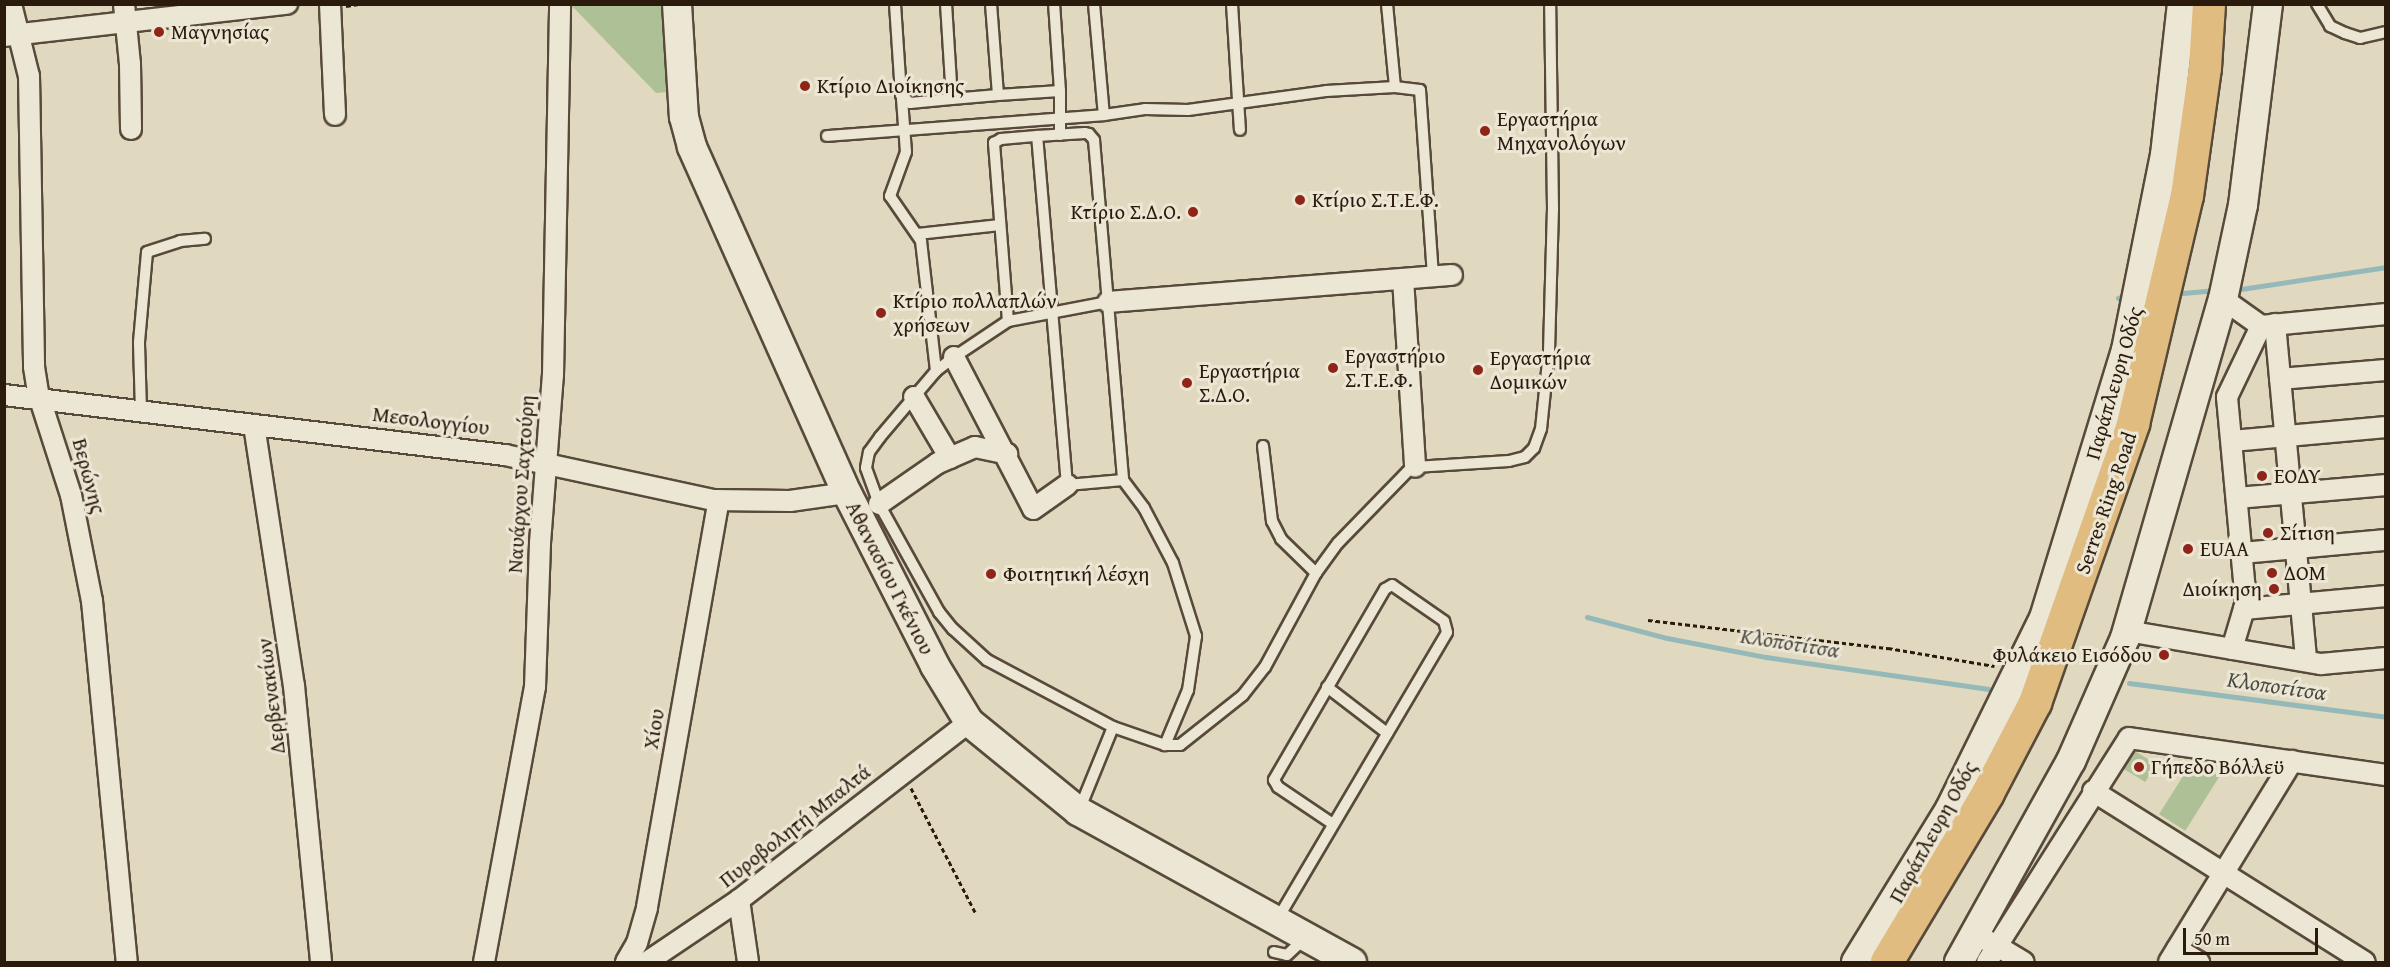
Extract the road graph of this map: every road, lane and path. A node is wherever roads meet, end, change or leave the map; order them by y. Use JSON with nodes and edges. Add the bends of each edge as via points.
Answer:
{"nodes":[{"id":1,"x":11,"y":4,"type":"edge"},
{"id":2,"x":286,"y":4,"type":"edge"},
{"id":3,"x":330,"y":4,"type":"edge"},
{"id":4,"x":560,"y":4,"type":"edge"},
{"id":5,"x":677,"y":4,"type":"edge"},
{"id":6,"x":895,"y":4,"type":"edge"},
{"id":7,"x":946,"y":4,"type":"edge"},
{"id":8,"x":991,"y":4,"type":"edge"},
{"id":9,"x":1054,"y":4,"type":"edge"},
{"id":10,"x":1094,"y":4,"type":"edge"},
{"id":11,"x":1232,"y":4,"type":"edge"},
{"id":12,"x":1388,"y":4,"type":"edge"},
{"id":13,"x":1550,"y":4,"type":"edge"},
{"id":14,"x":2182,"y":4,"type":"edge"},
{"id":15,"x":2210,"y":4,"type":"edge"},
{"id":16,"x":2268,"y":4,"type":"edge"},
{"id":17,"x":2318,"y":4,"type":"edge"},
{"id":18,"x":247,"y":7,"type":"edge"},
{"id":19,"x":125,"y":14,"type":"edge"},
{"id":20,"x":2385,"y":32,"type":"edge"},
{"id":21,"x":12,"y":35,"type":"edge"},
{"id":22,"x":1395,"y":87,"type":"junction"},
{"id":23,"x":1060,"y":91,"type":"junction"},
{"id":24,"x":998,"y":95,"type":"junction"},
{"id":25,"x":902,"y":99,"type":"junction"},
{"id":26,"x":952,"y":99,"type":"junction"},
{"id":27,"x":1238,"y":102,"type":"junction"},
{"id":28,"x":335,"y":115,"type":"dead end"},
{"id":29,"x":1104,"y":115,"type":"junction"},
{"id":30,"x":1060,"y":119,"type":"junction"},
{"id":31,"x":131,"y":129,"type":"dead end"},
{"id":32,"x":907,"y":130,"type":"junction"},
{"id":33,"x":1240,"y":130,"type":"dead end"},
{"id":34,"x":1060,"y":135,"type":"junction"},
{"id":35,"x":827,"y":136,"type":"dead end"},
{"id":36,"x":1037,"y":136,"type":"junction"},
{"id":37,"x":1000,"y":225,"type":"junction"},
{"id":38,"x":918,"y":234,"type":"junction"},
{"id":39,"x":205,"y":239,"type":"dead end"},
{"id":40,"x":1442,"y":275,"type":"joint"},
{"id":41,"x":1403,"y":279,"type":"junction"},
{"id":42,"x":2223,"y":299,"type":"junction"},
{"id":43,"x":1108,"y":302,"type":"junction"},
{"id":44,"x":1052,"y":311,"type":"junction"},
{"id":45,"x":2385,"y":319,"type":"edge"},
{"id":46,"x":1008,"y":321,"type":"junction"},
{"id":47,"x":2268,"y":325,"type":"junction"},
{"id":48,"x":954,"y":357,"type":"junction"},
{"id":49,"x":2385,"y":370,"type":"edge"},
{"id":50,"x":936,"y":371,"type":"junction"},
{"id":51,"x":2280,"y":379,"type":"junction"},
{"id":52,"x":4,"y":395,"type":"edge"},
{"id":53,"x":914,"y":397,"type":"junction"},
{"id":54,"x":40,"y":399,"type":"junction"},
{"id":55,"x":141,"y":411,"type":"junction"},
{"id":56,"x":254,"y":425,"type":"junction"},
{"id":57,"x":2385,"y":427,"type":"edge"},
{"id":58,"x":2285,"y":436,"type":"junction"},
{"id":59,"x":2232,"y":441,"type":"junction"},
{"id":60,"x":1263,"y":446,"type":"dead end"},
{"id":61,"x":1007,"y":454,"type":"junction"},
{"id":62,"x":950,"y":458,"type":"junction"},
{"id":63,"x":547,"y":463,"type":"junction"},
{"id":64,"x":1415,"y":467,"type":"junction"},
{"id":65,"x":1123,"y":480,"type":"junction"},
{"id":66,"x":2385,"y":484,"type":"edge"},
{"id":67,"x":1067,"y":485,"type":"junction"},
{"id":68,"x":847,"y":493,"type":"junction"},
{"id":69,"x":2290,"y":493,"type":"junction"},
{"id":70,"x":2237,"y":498,"type":"junction"},
{"id":71,"x":718,"y":500,"type":"junction"},
{"id":72,"x":879,"y":504,"type":"junction"},
{"id":73,"x":2385,"y":540,"type":"edge"},
{"id":74,"x":2296,"y":548,"type":"junction"},
{"id":75,"x":2242,"y":553,"type":"junction"},
{"id":76,"x":1316,"y":573,"type":"junction"},
{"id":77,"x":2385,"y":596,"type":"edge"},
{"id":78,"x":2301,"y":604,"type":"junction"},
{"id":79,"x":2244,"y":609,"type":"junction"},
{"id":80,"x":1648,"y":620,"type":"dead end"},
{"id":81,"x":2127,"y":631,"type":"junction"},
{"id":82,"x":2232,"y":649,"type":"junction"},
{"id":83,"x":2385,"y":658,"type":"edge"},
{"id":84,"x":2306,"y":661,"type":"junction"},
{"id":85,"x":2019,"y":669,"type":"junction"},
{"id":86,"x":1327,"y":687,"type":"junction"},
{"id":87,"x":969,"y":722,"type":"junction"},
{"id":88,"x":1113,"y":727,"type":"junction"},
{"id":89,"x":1387,"y":732,"type":"junction"},
{"id":90,"x":1165,"y":745,"type":"junction"},
{"id":91,"x":2292,"y":761,"type":"junction"},
{"id":92,"x":903,"y":773,"type":"junction"},
{"id":93,"x":2385,"y":775,"type":"edge"},
{"id":94,"x":2093,"y":791,"type":"junction"},
{"id":95,"x":1078,"y":811,"type":"junction"},
{"id":96,"x":1333,"y":824,"type":"junction"},
{"id":97,"x":2224,"y":876,"type":"junction"},
{"id":98,"x":739,"y":900,"type":"junction"},
{"id":99,"x":976,"y":914,"type":"dead end"},
{"id":100,"x":1276,"y":923,"type":"junction"},
{"id":101,"x":1305,"y":938,"type":"junction"},
{"id":102,"x":1986,"y":948,"type":"edge"},
{"id":103,"x":1274,"y":952,"type":"dead end"},
{"id":104,"x":2173,"y":956,"type":"edge"},
{"id":105,"x":127,"y":963,"type":"edge"},
{"id":106,"x":321,"y":963,"type":"edge"},
{"id":107,"x":484,"y":963,"type":"edge"},
{"id":108,"x":626,"y":963,"type":"edge"},
{"id":109,"x":647,"y":963,"type":"edge"},
{"id":110,"x":748,"y":963,"type":"edge"},
{"id":111,"x":1352,"y":963,"type":"edge"},
{"id":112,"x":1856,"y":963,"type":"edge"},
{"id":113,"x":1887,"y":963,"type":"edge"},
{"id":114,"x":1959,"y":963,"type":"edge"},
{"id":115,"x":2024,"y":963,"type":"edge"},
{"id":116,"x":2199,"y":963,"type":"edge"},
{"id":117,"x":2365,"y":963,"type":"edge"}],
"edges":[{"from":1,"to":21,"type":"street","name":"Βερώνης"},
{"from":2,"to":18,"type":"street"},
{"from":3,"to":28,"type":"street"},
{"from":4,"to":63,"type":"street","name":"Ναυάρχου Σαχτούρη","via":[[553,375]]},
{"from":5,"to":68,"type":"street","name":"Αθανασίου Γκένιου","via":[[684,117],[692,147]]},
{"from":6,"to":25,"type":"lane"},
{"from":7,"to":26,"type":"lane"},
{"from":8,"to":24,"type":"lane"},
{"from":9,"to":23,"type":"lane"},
{"from":10,"to":29,"type":"lane"},
{"from":11,"to":27,"type":"lane"},
{"from":12,"to":22,"type":"lane"},
{"from":13,"to":64,"type":"lane","via":[[1553,209],[1549,351],[1541,429],[1534,448],[1525,457]]},
{"from":14,"to":85,"type":"street","name":"Παράπλευρη Οδός","via":[[2165,155],[2126,351],[2044,618]]},
{"from":15,"to":113,"type":"main road","name":"Serres Ring Road","via":[[2187,196],[2133,424],[2035,703],[1988,793]]},
{"from":16,"to":42,"type":"street","via":[[2243,205]]},
{"from":17,"to":20,"type":"lane","via":[[2330,26],[2345,33],[2360,38]]},
{"from":18,"to":19,"type":"street"},
{"from":19,"to":21,"type":"street"},
{"from":19,"to":31,"type":"street"},
{"from":21,"to":54,"type":"street","name":"Βερώνης","via":[[29,76],[33,356]]},
{"from":22,"to":27,"type":"lane"},
{"from":22,"to":40,"type":"lane","via":[[1420,90]]},
{"from":23,"to":24,"type":"lane"},
{"from":23,"to":30,"type":"lane"},
{"from":24,"to":26,"type":"lane"},
{"from":25,"to":26,"type":"lane","via":[[910,103]]},
{"from":25,"to":32,"type":"lane"},
{"from":27,"to":29,"type":"lane"},
{"from":27,"to":33,"type":"lane"},
{"from":29,"to":30,"type":"lane"},
{"from":30,"to":32,"type":"lane"},
{"from":30,"to":34,"type":"lane"},
{"from":32,"to":35,"type":"lane"},
{"from":32,"to":38,"type":"lane","via":[[906,152],[890,196]]},
{"from":34,"to":36,"type":"lane"},
{"from":34,"to":43,"type":"lane","via":[[1085,133],[1094,140]]},
{"from":36,"to":37,"type":"lane","via":[[994,143]]},
{"from":36,"to":44,"type":"lane"},
{"from":37,"to":38,"type":"lane"},
{"from":37,"to":46,"type":"lane"},
{"from":38,"to":50,"type":"lane"},
{"from":39,"to":55,"type":"lane","via":[[180,241],[147,252],[139,342]]},
{"from":40,"to":41,"type":"street"},
{"from":41,"to":43,"type":"street"},
{"from":41,"to":64,"type":"street"},
{"from":42,"to":47,"type":"street"},
{"from":42,"to":81,"type":"street"},
{"from":43,"to":44,"type":"lane"},
{"from":43,"to":65,"type":"lane"},
{"from":44,"to":46,"type":"lane"},
{"from":44,"to":67,"type":"lane"},
{"from":45,"to":47,"type":"street"},
{"from":46,"to":48,"type":"lane"},
{"from":47,"to":51,"type":"street"},
{"from":47,"to":59,"type":"street","via":[[2227,397]]},
{"from":48,"to":50,"type":"lane"},
{"from":48,"to":61,"type":"street"},
{"from":49,"to":51,"type":"street"},
{"from":50,"to":53,"type":"lane"},
{"from":51,"to":58,"type":"street"},
{"from":52,"to":54,"type":"street","name":"Μεσολογγίου"},
{"from":53,"to":62,"type":"street"},
{"from":53,"to":72,"type":"lane","via":[[869,452],[869,484]]},
{"from":54,"to":55,"type":"street","name":"Μεσολογγίου"},
{"from":54,"to":105,"type":"street","name":"Βερώνης","via":[[68,485],[92,601]]},
{"from":55,"to":56,"type":"street","name":"Μεσολογγίου"},
{"from":56,"to":63,"type":"street","name":"Μεσολογγίου"},
{"from":56,"to":106,"type":"street","name":"Δερβενακίων","via":[[294,686]]},
{"from":57,"to":58,"type":"street"},
{"from":58,"to":59,"type":"street"},
{"from":58,"to":69,"type":"street"},
{"from":59,"to":70,"type":"street"},
{"from":60,"to":76,"type":"lane","via":[[1272,521],[1281,539]]},
{"from":61,"to":62,"type":"street","via":[[975,447]]},
{"from":61,"to":67,"type":"street","via":[[1034,509]]},
{"from":62,"to":72,"type":"street"},
{"from":63,"to":71,"type":"street","name":"Μεσολογγίου"},
{"from":63,"to":107,"type":"street","name":"Ναυάρχου Σαχτούρη","via":[[532,713]]},
{"from":64,"to":76,"type":"lane","via":[[1338,543]]},
{"from":65,"to":67,"type":"lane"},
{"from":65,"to":90,"type":"lane","via":[[1144,508],[1173,563],[1196,636],[1188,690]]},
{"from":66,"to":69,"type":"street"},
{"from":68,"to":71,"type":"street","name":"Μεσολογγίου","via":[[790,501]]},
{"from":68,"to":87,"type":"street","name":"Αθανασίου Γκένιου","via":[[935,666]]},
{"from":69,"to":70,"type":"street"},
{"from":69,"to":74,"type":"street"},
{"from":70,"to":75,"type":"street"},
{"from":71,"to":108,"type":"street","name":"Χίου","via":[[647,907],[637,943]]},
{"from":72,"to":88,"type":"lane","via":[[939,612],[953,629],[987,660]]},
{"from":73,"to":74,"type":"street"},
{"from":74,"to":75,"type":"street"},
{"from":74,"to":78,"type":"street"},
{"from":75,"to":79,"type":"street"},
{"from":76,"to":90,"type":"lane","via":[[1264,667],[1243,695],[1198,735],[1180,745]]},
{"from":77,"to":78,"type":"street"},
{"from":78,"to":79,"type":"street"},
{"from":78,"to":84,"type":"street"},
{"from":79,"to":82,"type":"street"},
{"from":80,"to":85,"type":"path","via":[[1888,648]]},
{"from":81,"to":82,"type":"street"},
{"from":81,"to":102,"type":"street"},
{"from":82,"to":84,"type":"street"},
{"from":83,"to":84,"type":"street"},
{"from":85,"to":112,"type":"street","name":"Παράπλευρη Οδός","via":[[1950,809]]},
{"from":86,"to":89,"type":"lane"},
{"from":86,"to":89,"type":"lane","via":[[1388,586],[1396,587],[1444,621],[1447,632]]},
{"from":86,"to":96,"type":"lane","via":[[1274,780],[1278,787]]},
{"from":87,"to":92,"type":"street","name":"Πυροβολητή Μπαλτά"},
{"from":87,"to":95,"type":"street","name":"Αθανασίου Γκένιου"},
{"from":88,"to":90,"type":"lane"},
{"from":88,"to":95,"type":"lane"},
{"from":89,"to":96,"type":"lane"},
{"from":91,"to":93,"type":"street"},
{"from":91,"to":94,"type":"street","via":[[2132,737],[2123,743]]},
{"from":91,"to":97,"type":"street"},
{"from":92,"to":98,"type":"street","name":"Πυροβολητή Μπαλτά"},
{"from":92,"to":99,"type":"path"},
{"from":94,"to":97,"type":"street"},
{"from":94,"to":102,"type":"street"},
{"from":95,"to":100,"type":"street","name":"Αθανασίου Γκένιου"},
{"from":96,"to":100,"type":"lane"},
{"from":97,"to":104,"type":"street"},
{"from":97,"to":117,"type":"street"},
{"from":98,"to":109,"type":"street","name":"Πυροβολητή Μπαλτά"},
{"from":98,"to":110,"type":"street"},
{"from":100,"to":101,"type":"street","name":"Αθανασίου Γκένιου"},
{"from":101,"to":103,"type":"lane","via":[[1299,949],[1287,955]]},
{"from":101,"to":111,"type":"street","name":"Αθανασίου Γκένιου"},
{"from":102,"to":114,"type":"street"},
{"from":102,"to":115,"type":"street"},
{"from":104,"to":116,"type":"street"}]}
